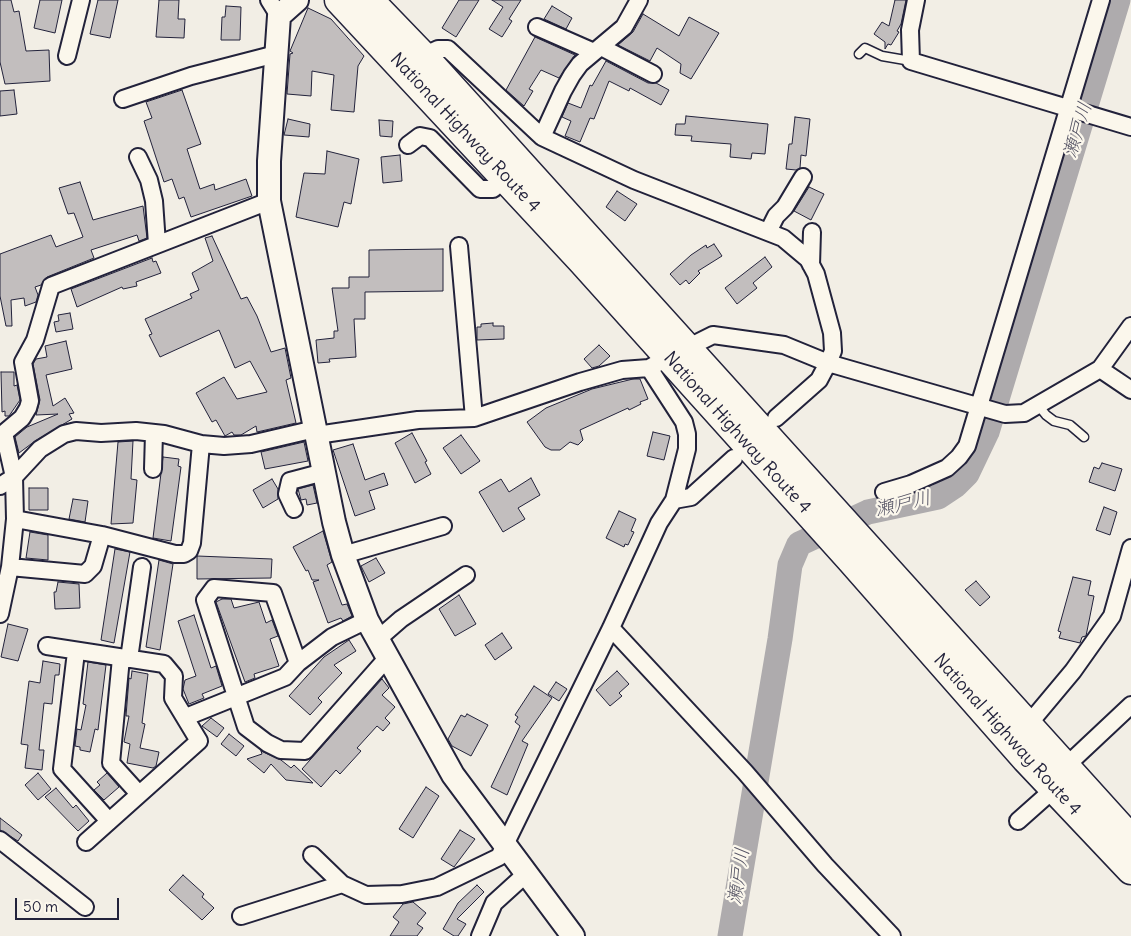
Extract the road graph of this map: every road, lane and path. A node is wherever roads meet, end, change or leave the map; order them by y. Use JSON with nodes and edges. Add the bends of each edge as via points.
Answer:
{"nodes":[{"id":1,"x":81,"y":0,"type":"edge"},
{"id":2,"x":297,"y":0,"type":"edge"},
{"id":3,"x":339,"y":0,"type":"edge"},
{"id":4,"x":369,"y":0,"type":"edge"},
{"id":5,"x":639,"y":0,"type":"edge"},
{"id":6,"x":916,"y":0,"type":"edge"},
{"id":7,"x":1101,"y":0,"type":"edge"},
{"id":8,"x":274,"y":8,"type":"edge"},
{"id":9,"x":537,"y":27,"type":"dead end"},
{"id":10,"x":597,"y":50,"type":"junction"},
{"id":11,"x":276,"y":54,"type":"junction"},
{"id":12,"x":859,"y":54,"type":"dead end"},
{"id":13,"x":67,"y":56,"type":"dead end"},
{"id":14,"x":423,"y":56,"type":"junction"},
{"id":15,"x":910,"y":61,"type":"junction"},
{"id":16,"x":653,"y":74,"type":"dead end"},
{"id":17,"x":123,"y":99,"type":"dead end"},
{"id":18,"x":1071,"y":109,"type":"junction"},
{"id":19,"x":1131,"y":127,"type":"edge"},
{"id":20,"x":542,"y":137,"type":"junction"},
{"id":21,"x":408,"y":144,"type":"dead end"},
{"id":22,"x":138,"y":157,"type":"dead end"},
{"id":23,"x":506,"y":178,"type":"junction"},
{"id":24,"x":803,"y":178,"type":"dead end"},
{"id":25,"x":269,"y":201,"type":"junction"},
{"id":26,"x":768,"y":232,"type":"junction"},
{"id":27,"x":812,"y":232,"type":"dead end"},
{"id":28,"x":157,"y":244,"type":"junction"},
{"id":29,"x":459,"y":246,"type":"dead end"},
{"id":30,"x":811,"y":265,"type":"junction"},
{"id":31,"x":1131,"y":326,"type":"edge"},
{"id":32,"x":668,"y":358,"type":"junction"},
{"id":33,"x":828,"y":363,"type":"junction"},
{"id":34,"x":1100,"y":369,"type":"junction"},
{"id":35,"x":1131,"y":390,"type":"edge"},
{"id":36,"x":1038,"y":405,"type":"junction"},
{"id":37,"x":982,"y":408,"type":"junction"},
{"id":38,"x":474,"y":418,"type":"junction"},
{"id":39,"x":776,"y":418,"type":"dead end"},
{"id":40,"x":2,"y":428,"type":"edge"},
{"id":41,"x":316,"y":432,"type":"junction"},
{"id":42,"x":154,"y":433,"type":"junction"},
{"id":43,"x":1084,"y":437,"type":"dead end"},
{"id":44,"x":201,"y":444,"type":"junction"},
{"id":45,"x":734,"y":458,"type":"dead end"},
{"id":46,"x":153,"y":469,"type":"dead end"},
{"id":47,"x":324,"y":472,"type":"junction"},
{"id":48,"x":14,"y":477,"type":"junction"},
{"id":49,"x":0,"y":486,"type":"edge"},
{"id":50,"x":884,"y":492,"type":"dead end"},
{"id":51,"x":674,"y":500,"type":"junction"},
{"id":52,"x":294,"y":509,"type":"dead end"},
{"id":53,"x":15,"y":519,"type":"junction"},
{"id":54,"x":443,"y":526,"type":"dead end"},
{"id":55,"x":102,"y":535,"type":"junction"},
{"id":56,"x":1131,"y":548,"type":"edge"},
{"id":57,"x":857,"y":551,"type":"junction"},
{"id":58,"x":343,"y":555,"type":"junction"},
{"id":59,"x":142,"y":567,"type":"dead end"},
{"id":60,"x":10,"y":568,"type":"junction"},
{"id":61,"x":466,"y":575,"type":"dead end"},
{"id":62,"x":0,"y":614,"type":"edge"},
{"id":63,"x":611,"y":628,"type":"junction"},
{"id":64,"x":378,"y":639,"type":"junction"},
{"id":65,"x":47,"y":646,"type":"dead end"},
{"id":66,"x":76,"y":652,"type":"junction"},
{"id":67,"x":125,"y":659,"type":"junction"},
{"id":68,"x":298,"y":663,"type":"junction"},
{"id":69,"x":238,"y":695,"type":"junction"},
{"id":70,"x":1131,"y":705,"type":"edge"},
{"id":71,"x":186,"y":717,"type":"junction"},
{"id":72,"x":1027,"y":726,"type":"junction"},
{"id":73,"x":1060,"y":778,"type":"junction"},
{"id":74,"x":139,"y":794,"type":"junction"},
{"id":75,"x":109,"y":821,"type":"junction"},
{"id":76,"x":1018,"y":821,"type":"dead end"},
{"id":77,"x":1131,"y":839,"type":"edge"},
{"id":78,"x":0,"y":840,"type":"edge"},
{"id":79,"x":86,"y":842,"type":"dead end"},
{"id":80,"x":507,"y":844,"type":"junction"},
{"id":81,"x":312,"y":855,"type":"dead end"},
{"id":82,"x":1131,"y":870,"type":"edge"},
{"id":83,"x":527,"y":873,"type":"junction"},
{"id":84,"x":342,"y":884,"type":"junction"},
{"id":85,"x":86,"y":906,"type":"dead end"},
{"id":86,"x":241,"y":916,"type":"dead end"},
{"id":87,"x":480,"y":936,"type":"edge"},
{"id":88,"x":573,"y":936,"type":"edge"},
{"id":89,"x":892,"y":936,"type":"edge"}],
"edges":[{"from":1,"to":13,"type":"street"},
{"from":2,"to":8,"type":"street"},
{"from":3,"to":23,"type":"highway","name":"National Highway Route 4"},
{"from":4,"to":14,"type":"highway","name":"National Highway Route 4"},
{"from":5,"to":10,"type":"street","via":[[624,27]]},
{"from":6,"to":15,"type":"street","via":[[910,30]]},
{"from":7,"to":18,"type":"street"},
{"from":8,"to":11,"type":"street"},
{"from":9,"to":10,"type":"street"},
{"from":10,"to":16,"type":"street"},
{"from":10,"to":20,"type":"street","via":[[580,64],[563,91]]},
{"from":11,"to":17,"type":"street","via":[[191,76]]},
{"from":11,"to":25,"type":"street"},
{"from":12,"to":15,"type":"lane","via":[[865,48],[882,56]]},
{"from":14,"to":20,"type":"street","via":[[438,49],[448,49]]},
{"from":14,"to":32,"type":"highway","name":"National Highway Route 4"},
{"from":15,"to":18,"type":"street"},
{"from":18,"to":19,"type":"street"},
{"from":18,"to":37,"type":"street"},
{"from":20,"to":26,"type":"street","via":[[634,180]]},
{"from":21,"to":23,"type":"street","via":[[420,136],[430,138],[480,189],[493,189]]},
{"from":22,"to":28,"type":"street","via":[[154,201]]},
{"from":23,"to":32,"type":"highway","name":"National Highway Route 4"},
{"from":24,"to":26,"type":"street"},
{"from":25,"to":28,"type":"street"},
{"from":25,"to":41,"type":"street"},
{"from":26,"to":30,"type":"street","via":[[796,247]]},
{"from":27,"to":30,"type":"street"},
{"from":28,"to":40,"type":"street","via":[[51,286],[38,331],[24,362],[30,401],[28,408],[22,418]]},
{"from":29,"to":38,"type":"street"},
{"from":30,"to":33,"type":"street","via":[[832,333],[833,351]]},
{"from":31,"to":34,"type":"street"},
{"from":32,"to":33,"type":"street","via":[[713,335],[784,345]]},
{"from":32,"to":38,"type":"street","via":[[580,382]]},
{"from":32,"to":51,"type":"street","via":[[687,434],[687,449]]},
{"from":32,"to":57,"type":"highway","name":"National Highway Route 4","via":[[810,499]]},
{"from":33,"to":37,"type":"street"},
{"from":33,"to":39,"type":"street","via":[[819,380]]},
{"from":34,"to":35,"type":"street"},
{"from":34,"to":36,"type":"street"},
{"from":36,"to":37,"type":"street","via":[[1024,414],[1005,414]]},
{"from":36,"to":43,"type":"lane","via":[[1054,421],[1070,425]]},
{"from":37,"to":50,"type":"street","via":[[966,446],[953,465]]},
{"from":38,"to":41,"type":"street","via":[[418,420]]},
{"from":40,"to":48,"type":"street"},
{"from":41,"to":44,"type":"street","via":[[251,444]]},
{"from":41,"to":47,"type":"street"},
{"from":42,"to":44,"type":"street"},
{"from":42,"to":46,"type":"street"},
{"from":42,"to":48,"type":"street","via":[[73,432],[40,449]]},
{"from":44,"to":55,"type":"street","via":[[194,525],[188,551],[175,554]]},
{"from":45,"to":51,"type":"street","via":[[691,496]]},
{"from":47,"to":52,"type":"street","via":[[290,481],[287,494]]},
{"from":47,"to":58,"type":"street"},
{"from":48,"to":49,"type":"street"},
{"from":48,"to":53,"type":"street"},
{"from":51,"to":63,"type":"street","via":[[658,523]]},
{"from":53,"to":55,"type":"street"},
{"from":53,"to":60,"type":"street"},
{"from":54,"to":58,"type":"street"},
{"from":55,"to":60,"type":"street","via":[[93,566],[85,574]]},
{"from":56,"to":72,"type":"street","via":[[1112,616],[1073,671]]},
{"from":57,"to":72,"type":"highway","name":"National Highway Route 4"},
{"from":57,"to":73,"type":"highway","name":"National Highway Route 4"},
{"from":58,"to":64,"type":"street"},
{"from":59,"to":67,"type":"street"},
{"from":60,"to":62,"type":"street"},
{"from":61,"to":64,"type":"street","via":[[401,619]]},
{"from":63,"to":80,"type":"street"},
{"from":63,"to":89,"type":"street"},
{"from":64,"to":68,"type":"street","via":[[332,637]]},
{"from":64,"to":69,"type":"street","via":[[305,751],[281,750],[246,727]]},
{"from":64,"to":80,"type":"street","via":[[454,775]]},
{"from":65,"to":66,"type":"street"},
{"from":66,"to":67,"type":"street"},
{"from":66,"to":75,"type":"street","via":[[62,769]]},
{"from":67,"to":71,"type":"street","via":[[164,664],[174,676],[173,698]]},
{"from":67,"to":74,"type":"street","via":[[111,763]]},
{"from":68,"to":69,"type":"street","via":[[284,677]]},
{"from":68,"to":69,"type":"street","via":[[273,593],[214,588],[205,600]]},
{"from":69,"to":71,"type":"street"},
{"from":70,"to":73,"type":"street"},
{"from":71,"to":74,"type":"street","via":[[199,741]]},
{"from":72,"to":73,"type":"highway","name":"National Highway Route 4"},
{"from":73,"to":76,"type":"street"},
{"from":73,"to":77,"type":"highway","name":"National Highway Route 4"},
{"from":73,"to":82,"type":"highway","name":"National Highway Route 4"},
{"from":74,"to":75,"type":"street"},
{"from":75,"to":79,"type":"street"},
{"from":78,"to":85,"type":"street"},
{"from":80,"to":83,"type":"street"},
{"from":80,"to":84,"type":"street","via":[[499,857],[437,887],[402,894],[366,895]]},
{"from":81,"to":84,"type":"street"},
{"from":83,"to":87,"type":"street","via":[[494,904]]},
{"from":83,"to":88,"type":"street"},
{"from":84,"to":86,"type":"street"}]}
